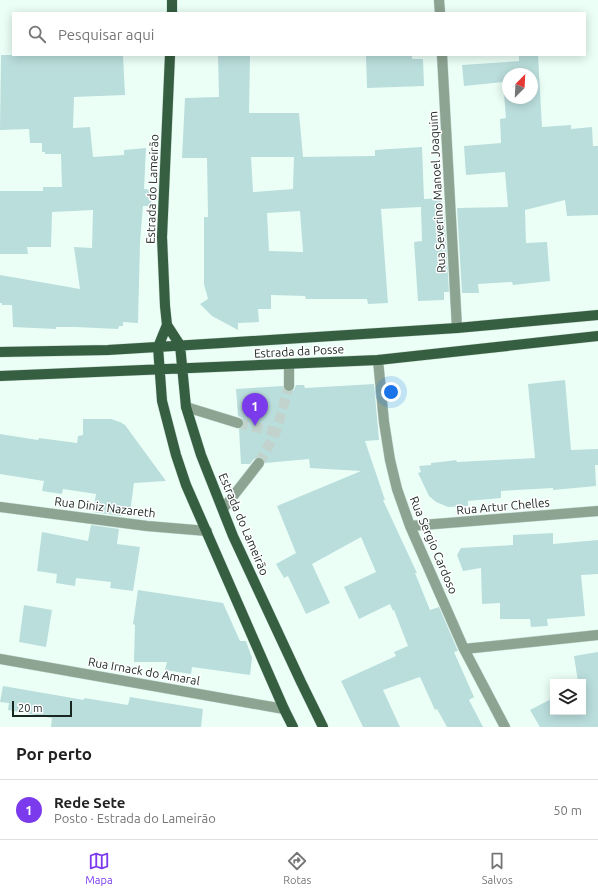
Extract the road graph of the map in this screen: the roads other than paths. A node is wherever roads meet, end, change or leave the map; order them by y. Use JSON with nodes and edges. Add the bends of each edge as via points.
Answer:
{"nodes":[{"id":1,"x":172,"y":0,"type":"edge"},
{"id":2,"x":439,"y":0,"type":"edge"},
{"id":3,"x":172,"y":12,"type":"edge"},
{"id":4,"x":440,"y":12,"type":"edge"},
{"id":5,"x":170,"y":56,"type":"edge"},
{"id":6,"x":442,"y":56,"type":"edge"},
{"id":7,"x":598,"y":315,"type":"edge"},
{"id":8,"x":167,"y":325,"type":"junction"},
{"id":9,"x":457,"y":328,"type":"junction"},
{"id":10,"x":598,"y":336,"type":"edge"},
{"id":11,"x":180,"y":345,"type":"junction"},
{"id":12,"x":158,"y":347,"type":"junction"},
{"id":13,"x":0,"y":352,"type":"edge"},
{"id":14,"x":378,"y":360,"type":"junction"},
{"id":15,"x":289,"y":364,"type":"junction"},
{"id":16,"x":181,"y":369,"type":"junction"},
{"id":17,"x":158,"y":370,"type":"junction"},
{"id":18,"x":0,"y":376,"type":"edge"},
{"id":19,"x":289,"y":386,"type":"tunnel mouth"},
{"id":20,"x":186,"y":407,"type":"junction"},
{"id":21,"x":238,"y":423,"type":"tunnel mouth"},
{"id":22,"x":259,"y":463,"type":"tunnel mouth"},
{"id":23,"x":0,"y":507,"type":"edge"},
{"id":24,"x":223,"y":509,"type":"junction"},
{"id":25,"x":598,"y":511,"type":"edge"},
{"id":26,"x":410,"y":526,"type":"junction"},
{"id":27,"x":207,"y":531,"type":"junction"},
{"id":28,"x":598,"y":635,"type":"edge"},
{"id":29,"x":464,"y":649,"type":"junction"},
{"id":30,"x":0,"y":659,"type":"edge"},
{"id":31,"x":284,"y":709,"type":"junction"},
{"id":32,"x":294,"y":727,"type":"edge"},
{"id":33,"x":323,"y":727,"type":"edge"},
{"id":34,"x":505,"y":727,"type":"edge"}],
"edges":[{"from":1,"to":3,"type":"main road"},
{"from":2,"to":4,"type":"street"},
{"from":5,"to":8,"type":"main road","name":"Estrada do Lameirão","via":[[162,237]]},
{"from":6,"to":9,"type":"street","name":"Rua Severino Manoel Joaquim"},
{"from":7,"to":9,"type":"main road","name":"Estrada da Posse"},
{"from":8,"to":11,"type":"main road","name":"Estrada do Lameirão"},
{"from":8,"to":12,"type":"main road","name":"Estrada do Lameirão"},
{"from":9,"to":11,"type":"main road","name":"Estrada da Posse"},
{"from":10,"to":14,"type":"main road","name":"Estrada da Posse"},
{"from":11,"to":12,"type":"main road","name":"Estrada da Posse"},
{"from":11,"to":16,"type":"main road","name":"Estrada do Lameirão"},
{"from":12,"to":13,"type":"main road","name":"Estrada da Posse"},
{"from":12,"to":17,"type":"main road","name":"Estrada do Lameirão"},
{"from":14,"to":15,"type":"main road","name":"Estrada da Posse"},
{"from":14,"to":26,"type":"street","name":"Rua Sergio Cardoso","via":[[390,460]]},
{"from":15,"to":16,"type":"main road","name":"Estrada da Posse"},
{"from":15,"to":19,"type":"street"},
{"from":16,"to":17,"type":"main road","name":"Estrada da Posse"},
{"from":16,"to":20,"type":"main road","name":"Estrada do Lameirão"},
{"from":17,"to":18,"type":"main road","name":"Estrada da Posse"},
{"from":17,"to":27,"type":"main road","name":"Estrada do Lameirão","via":[[162,401],[176,455],[186,485]]},
{"from":20,"to":21,"type":"street"},
{"from":20,"to":24,"type":"main road","name":"Estrada do Lameirão","via":[[201,455]]},
{"from":22,"to":24,"type":"street"},
{"from":23,"to":27,"type":"street","name":"Rua Diniz Nazareth"},
{"from":24,"to":33,"type":"main road","name":"Estrada do Lameirão","via":[[233,536]]},
{"from":25,"to":26,"type":"street","name":"Rua Artur Chelles"},
{"from":26,"to":29,"type":"street","name":"Rua Sergio Cardoso"},
{"from":27,"to":31,"type":"main road","name":"Estrada do Lameirão"},
{"from":28,"to":29,"type":"street"},
{"from":29,"to":34,"type":"street","name":"Rua Sergio Cardoso"},
{"from":30,"to":31,"type":"street","name":"Rua Irnack do Amaral"},
{"from":31,"to":32,"type":"main road","name":"Estrada do Lameirão"}]}
